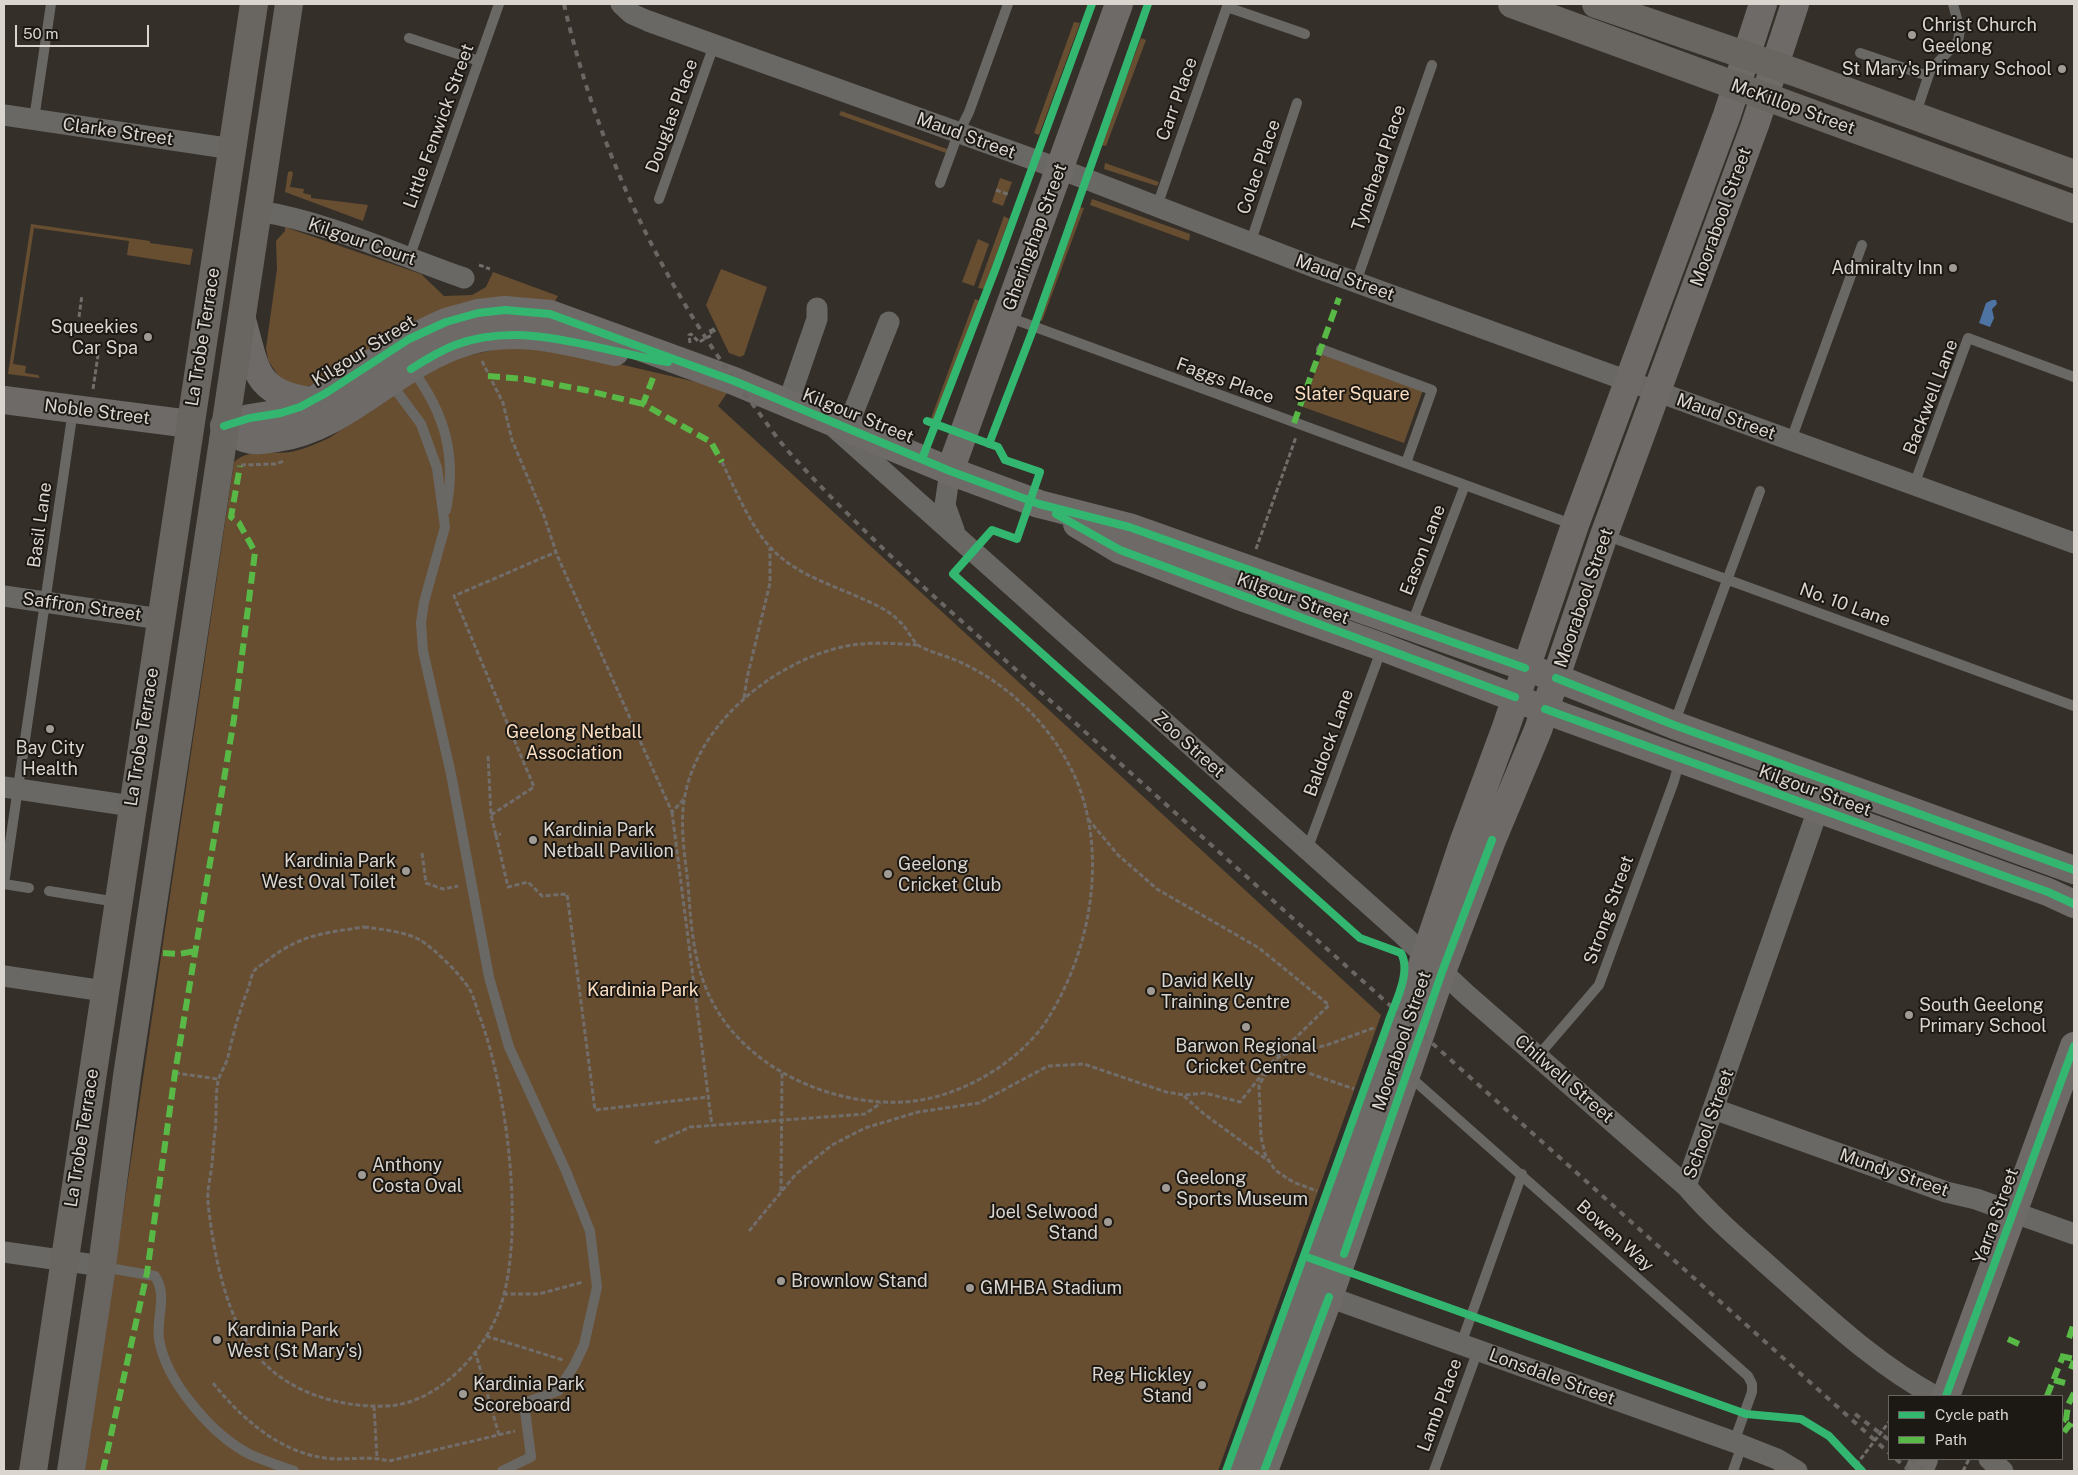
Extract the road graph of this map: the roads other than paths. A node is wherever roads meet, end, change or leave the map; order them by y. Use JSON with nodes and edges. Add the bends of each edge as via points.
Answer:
{"nodes":[{"id":1,"x":51,"y":4,"type":"edge"},
{"id":2,"x":254,"y":4,"type":"edge"},
{"id":3,"x":289,"y":4,"type":"edge"},
{"id":4,"x":499,"y":4,"type":"edge"},
{"id":5,"x":621,"y":4,"type":"edge"},
{"id":6,"x":1008,"y":4,"type":"edge"},
{"id":7,"x":1120,"y":4,"type":"edge"},
{"id":8,"x":1512,"y":4,"type":"edge"},
{"id":9,"x":1596,"y":4,"type":"edge"},
{"id":10,"x":1763,"y":4,"type":"edge"},
{"id":11,"x":1796,"y":4,"type":"edge"},
{"id":12,"x":1954,"y":4,"type":"edge"},
{"id":13,"x":1228,"y":5,"type":"edge"},
{"id":14,"x":1304,"y":34,"type":"dead end"},
{"id":15,"x":409,"y":38,"type":"dead end"},
{"id":16,"x":714,"y":45,"type":"junction"},
{"id":17,"x":1860,"y":53,"type":"dead end"},
{"id":18,"x":1744,"y":56,"type":"junction"},
{"id":19,"x":479,"y":62,"type":"junction"},
{"id":20,"x":1432,"y":65,"type":"dead end"},
{"id":21,"x":1774,"y":65,"type":"junction"},
{"id":22,"x":1928,"y":76,"type":"junction"},
{"id":23,"x":1736,"y":86,"type":"junction"},
{"id":24,"x":1764,"y":97,"type":"junction"},
{"id":25,"x":1297,"y":103,"type":"dead end"},
{"id":26,"x":4,"y":115,"type":"edge"},
{"id":27,"x":1915,"y":117,"type":"junction"},
{"id":28,"x":34,"y":119,"type":"junction"},
{"id":29,"x":958,"y":134,"type":"junction"},
{"id":30,"x":233,"y":149,"type":"junction"},
{"id":31,"x":1060,"y":169,"type":"junction"},
{"id":32,"x":2074,"y":174,"type":"edge"},
{"id":33,"x":940,"y":183,"type":"dead end"},
{"id":34,"x":659,"y":199,"type":"dead end"},
{"id":35,"x":1156,"y":206,"type":"junction"},
{"id":36,"x":2074,"y":209,"type":"edge"},
{"id":37,"x":258,"y":211,"type":"junction"},
{"id":38,"x":1251,"y":242,"type":"junction"},
{"id":39,"x":1862,"y":245,"type":"dead end"},
{"id":40,"x":409,"y":258,"type":"junction"},
{"id":41,"x":464,"y":278,"type":"dead end"},
{"id":42,"x":1356,"y":282,"type":"junction"},
{"id":43,"x":821,"y":313,"type":"dead end"},
{"id":44,"x":1006,"y":317,"type":"junction"},
{"id":45,"x":242,"y":320,"type":"junction"},
{"id":46,"x":888,"y":322,"type":"dead end"},
{"id":47,"x":1321,"y":349,"type":"dead end"},
{"id":48,"x":394,"y":364,"type":"junction"},
{"id":49,"x":2074,"y":377,"type":"edge"},
{"id":50,"x":1627,"y":381,"type":"junction"},
{"id":51,"x":1658,"y":392,"type":"junction"},
{"id":52,"x":4,"y":400,"type":"edge"},
{"id":53,"x":311,"y":401,"type":"junction"},
{"id":54,"x":788,"y":403,"type":"junction"},
{"id":55,"x":73,"y":410,"type":"junction"},
{"id":56,"x":836,"y":423,"type":"junction"},
{"id":57,"x":190,"y":424,"type":"junction"},
{"id":58,"x":224,"y":426,"type":"junction"},
{"id":59,"x":1791,"y":440,"type":"junction"},
{"id":60,"x":1406,"y":463,"type":"junction"},
{"id":61,"x":950,"y":471,"type":"junction"},
{"id":62,"x":1466,"y":485,"type":"junction"},
{"id":63,"x":1914,"y":485,"type":"junction"},
{"id":64,"x":1760,"y":490,"type":"dead end"},
{"id":65,"x":1039,"y":504,"type":"junction"},
{"id":66,"x":445,"y":516,"type":"junction"},
{"id":67,"x":1575,"y":525,"type":"junction"},
{"id":68,"x":955,"y":533,"type":"junction"},
{"id":69,"x":1604,"y":535,"type":"junction"},
{"id":70,"x":2074,"y":543,"type":"edge"},
{"id":71,"x":1246,"y":570,"type":"junction"},
{"id":72,"x":1727,"y":579,"type":"junction"},
{"id":73,"x":1236,"y":594,"type":"junction"},
{"id":74,"x":4,"y":596,"type":"edge"},
{"id":75,"x":45,"y":602,"type":"junction"},
{"id":76,"x":160,"y":619,"type":"junction"},
{"id":77,"x":1402,"y":625,"type":"junction"},
{"id":78,"x":1382,"y":647,"type":"junction"},
{"id":79,"x":1526,"y":668,"type":"junction"},
{"id":80,"x":1556,"y":678,"type":"junction"},
{"id":81,"x":1515,"y":697,"type":"junction"},
{"id":82,"x":2074,"y":706,"type":"edge"},
{"id":83,"x":1545,"y":709,"type":"junction"},
{"id":84,"x":1674,"y":725,"type":"junction"},
{"id":85,"x":1680,"y":758,"type":"junction"},
{"id":86,"x":1828,"y":781,"type":"junction"},
{"id":87,"x":11,"y":788,"type":"edge"},
{"id":88,"x":132,"y":806,"type":"junction"},
{"id":89,"x":1820,"y":808,"type":"junction"},
{"id":90,"x":1307,"y":851,"type":"junction"},
{"id":91,"x":2074,"y":870,"type":"edge"},
{"id":92,"x":4,"y":884,"type":"edge"},
{"id":93,"x":29,"y":888,"type":"dead end"},
{"id":94,"x":49,"y":891,"type":"dead end"},
{"id":95,"x":118,"y":902,"type":"junction"},
{"id":96,"x":2074,"y":904,"type":"edge"},
{"id":97,"x":1433,"y":964,"type":"junction"},
{"id":98,"x":4,"y":976,"type":"edge"},
{"id":99,"x":104,"y":990,"type":"junction"},
{"id":100,"x":2074,"y":1046,"type":"edge"},
{"id":101,"x":1538,"y":1056,"type":"junction"},
{"id":102,"x":1407,"y":1074,"type":"junction"},
{"id":103,"x":1714,"y":1109,"type":"junction"},
{"id":104,"x":1522,"y":1174,"type":"junction"},
{"id":105,"x":1686,"y":1186,"type":"junction"},
{"id":106,"x":2013,"y":1212,"type":"junction"},
{"id":107,"x":2074,"y":1234,"type":"edge"},
{"id":108,"x":4,"y":1252,"type":"edge"},
{"id":109,"x":64,"y":1261,"type":"junction"},
{"id":110,"x":102,"y":1266,"type":"junction"},
{"id":111,"x":1317,"y":1292,"type":"junction"},
{"id":112,"x":1469,"y":1347,"type":"junction"},
{"id":113,"x":1933,"y":1395,"type":"edge"},
{"id":114,"x":1946,"y":1395,"type":"edge"},
{"id":115,"x":1738,"y":1443,"type":"junction"},
{"id":116,"x":1977,"y":1460,"type":"edge"},
{"id":117,"x":33,"y":1471,"type":"edge"},
{"id":118,"x":71,"y":1471,"type":"edge"},
{"id":119,"x":294,"y":1471,"type":"edge"},
{"id":120,"x":502,"y":1471,"type":"edge"},
{"id":121,"x":1238,"y":1471,"type":"edge"},
{"id":122,"x":1264,"y":1471,"type":"edge"},
{"id":123,"x":1434,"y":1471,"type":"edge"},
{"id":124,"x":1732,"y":1471,"type":"edge"},
{"id":125,"x":1798,"y":1471,"type":"edge"},
{"id":126,"x":2003,"y":1471,"type":"edge"}],
"edges":[{"from":1,"to":28,"type":"lane"},
{"from":2,"to":30,"type":"highway","name":"La Trobe Terrace"},
{"from":3,"to":37,"type":"highway","name":"La Trobe Terrace"},
{"from":4,"to":19,"type":"lane","name":"Little Fenwick Street"},
{"from":5,"to":16,"type":"street","name":"Maud Street","via":[[640,18]]},
{"from":6,"to":29,"type":"lane"},
{"from":7,"to":31,"type":"street","name":"Gheringhap Street"},
{"from":8,"to":23,"type":"highway","name":"McKillop Street"},
{"from":9,"to":18,"type":"highway","name":"McKillop Street"},
{"from":10,"to":18,"type":"street","name":"Moorabool Street"},
{"from":11,"to":21,"type":"street","name":"Moorabool Street"},
{"from":12,"to":22,"type":"lane","via":[[1960,30],[1958,41]]},
{"from":13,"to":14,"type":"lane"},
{"from":13,"to":35,"type":"lane","name":"Carr Place"},
{"from":15,"to":19,"type":"lane"},
{"from":16,"to":29,"type":"street","name":"Maud Street"},
{"from":16,"to":34,"type":"lane","name":"Douglas Place"},
{"from":17,"to":22,"type":"lane"},
{"from":18,"to":21,"type":"highway","name":"McKillop Street"},
{"from":18,"to":23,"type":"street","name":"Moorabool Street"},
{"from":19,"to":40,"type":"lane","name":"Little Fenwick Street"},
{"from":20,"to":42,"type":"lane","name":"Tynehead Place"},
{"from":21,"to":24,"type":"street","name":"Moorabool Street"},
{"from":21,"to":27,"type":"highway","name":"McKillop Street"},
{"from":22,"to":27,"type":"lane"},
{"from":23,"to":24,"type":"highway","name":"McKillop Street"},
{"from":23,"to":50,"type":"street","name":"Moorabool Street"},
{"from":24,"to":36,"type":"highway","name":"McKillop Street"},
{"from":24,"to":51,"type":"street","name":"Moorabool Street"},
{"from":25,"to":38,"type":"lane","name":"Colac Place"},
{"from":26,"to":28,"type":"street","name":"Clarke Street"},
{"from":27,"to":32,"type":"highway","name":"McKillop Street"},
{"from":28,"to":30,"type":"street","name":"Clarke Street"},
{"from":29,"to":31,"type":"street","name":"Maud Street"},
{"from":29,"to":33,"type":"lane"},
{"from":30,"to":57,"type":"highway","name":"La Trobe Terrace"},
{"from":31,"to":35,"type":"street","name":"Maud Street"},
{"from":31,"to":44,"type":"street","name":"Gheringhap Street"},
{"from":35,"to":38,"type":"street","name":"Maud Street"},
{"from":37,"to":40,"type":"street","name":"Kilgour Court","via":[[281,215]]},
{"from":37,"to":45,"type":"highway","name":"La Trobe Terrace"},
{"from":38,"to":42,"type":"street","name":"Maud Street"},
{"from":39,"to":59,"type":"lane"},
{"from":40,"to":41,"type":"street","name":"Kilgour Court"},
{"from":42,"to":50,"type":"street","name":"Maud Street"},
{"from":43,"to":54,"type":"street"},
{"from":44,"to":60,"type":"lane","name":"Faggs Place"},
{"from":44,"to":61,"type":"street","name":"Gheringhap Street"},
{"from":45,"to":53,"type":"street","via":[[262,380],[282,395]]},
{"from":45,"to":58,"type":"highway","name":"La Trobe Terrace"},
{"from":46,"to":56,"type":"street"},
{"from":47,"to":60,"type":"lane","via":[[1432,390]]},
{"from":48,"to":53,"type":"street","name":"Kilgour Street"},
{"from":48,"to":54,"type":"street","name":"Kilgour Street","via":[[490,336],[515,334],[691,355]]},
{"from":48,"to":58,"type":"street","name":"Kilgour Street","via":[[347,412],[297,434],[251,440]]},
{"from":48,"to":66,"type":"lane","via":[[427,436],[437,468]]},
{"from":48,"to":66,"type":"lane","via":[[438,411],[448,444],[451,478]]},
{"from":49,"to":63,"type":"lane","name":"Backwell Lane","via":[[1968,338]]},
{"from":50,"to":51,"type":"street","name":"Maud Street"},
{"from":50,"to":67,"type":"street","name":"Moorabool Street"},
{"from":51,"to":59,"type":"street","name":"Maud Street"},
{"from":51,"to":69,"type":"street","name":"Moorabool Street"},
{"from":52,"to":55,"type":"street","name":"Noble Street"},
{"from":53,"to":58,"type":"street","name":"Kilgour Street","via":[[281,413]]},
{"from":54,"to":56,"type":"street","name":"Kilgour Street"},
{"from":55,"to":57,"type":"street","name":"Noble Street"},
{"from":55,"to":75,"type":"lane","name":"Basil Lane"},
{"from":56,"to":61,"type":"street","name":"Kilgour Street"},
{"from":56,"to":68,"type":"street","name":"Zoo Street"},
{"from":57,"to":58,"type":"highway"},
{"from":57,"to":76,"type":"highway","name":"La Trobe Terrace"},
{"from":58,"to":110,"type":"highway","name":"La Trobe Terrace"},
{"from":59,"to":63,"type":"street","name":"Maud Street"},
{"from":60,"to":62,"type":"lane","name":"Faggs Place"},
{"from":61,"to":65,"type":"street","name":"Kilgour Street"},
{"from":61,"to":68,"type":"street","name":"Zoo Street","via":[[945,505]]},
{"from":62,"to":67,"type":"lane","name":"Faggs Place"},
{"from":62,"to":77,"type":"lane","name":"Eason Lane"},
{"from":63,"to":70,"type":"street","name":"Maud Street"},
{"from":64,"to":72,"type":"lane"},
{"from":65,"to":71,"type":"street","name":"Kilgour Street","via":[[1129,527]]},
{"from":65,"to":73,"type":"street","name":"Kilgour Street","via":[[1120,550]]},
{"from":66,"to":120,"type":"lane","via":[[444,532],[424,602],[422,636],[425,662],[451,774],[489,977],[506,1039],[590,1231],[597,1287],[584,1345],[575,1364],[558,1391],[524,1403],[531,1456]]},
{"from":67,"to":79,"type":"street","name":"Moorabool Street"},
{"from":68,"to":90,"type":"street","name":"Zoo Street","via":[[978,558]]},
{"from":69,"to":72,"type":"lane","name":"No. 10 Lane"},
{"from":69,"to":80,"type":"street","name":"Moorabool Street"},
{"from":71,"to":73,"type":"street"},
{"from":71,"to":77,"type":"street","name":"Kilgour Street"},
{"from":72,"to":82,"type":"lane","name":"No. 10 Lane"},
{"from":72,"to":84,"type":"lane"},
{"from":73,"to":78,"type":"street","name":"Kilgour Street"},
{"from":74,"to":75,"type":"street","name":"Saffron Street"},
{"from":75,"to":76,"type":"street","name":"Saffron Street"},
{"from":75,"to":87,"type":"lane","name":"Basil Lane"},
{"from":76,"to":88,"type":"highway","name":"La Trobe Terrace"},
{"from":77,"to":78,"type":"street"},
{"from":77,"to":79,"type":"street","name":"Kilgour Street"},
{"from":78,"to":81,"type":"street","name":"Kilgour Street"},
{"from":78,"to":90,"type":"lane","name":"Baldock Lane"},
{"from":79,"to":80,"type":"street","name":"Kilgour Street"},
{"from":79,"to":81,"type":"street","name":"Moorabool Street"},
{"from":80,"to":83,"type":"street","name":"Moorabool Street"},
{"from":80,"to":84,"type":"street","name":"Kilgour Street"},
{"from":81,"to":83,"type":"street","name":"Kilgour Street"},
{"from":81,"to":97,"type":"street","name":"Moorabool Street"},
{"from":83,"to":85,"type":"street","name":"Kilgour Street"},
{"from":83,"to":97,"type":"street","name":"Moorabool Street"},
{"from":84,"to":86,"type":"street","name":"Kilgour Street"},
{"from":85,"to":89,"type":"street","name":"Kilgour Street"},
{"from":85,"to":101,"type":"lane","name":"Strong Street","via":[[1599,986]]},
{"from":86,"to":89,"type":"street","name":"School Street"},
{"from":86,"to":91,"type":"street","name":"Kilgour Street"},
{"from":87,"to":88,"type":"street"},
{"from":87,"to":92,"type":"lane","name":"Basil Lane"},
{"from":88,"to":95,"type":"highway","name":"La Trobe Terrace"},
{"from":89,"to":96,"type":"street","name":"Kilgour Street"},
{"from":89,"to":103,"type":"street","name":"School Street"},
{"from":90,"to":97,"type":"street","name":"Zoo Street"},
{"from":92,"to":93,"type":"lane"},
{"from":94,"to":95,"type":"lane"},
{"from":95,"to":99,"type":"highway","name":"La Trobe Terrace"},
{"from":97,"to":101,"type":"street","name":"Chilwell Street"},
{"from":97,"to":102,"type":"street","name":"Moorabool Street"},
{"from":97,"to":111,"type":"street","name":"Moorabool Street"},
{"from":98,"to":99,"type":"street"},
{"from":99,"to":109,"type":"highway","name":"La Trobe Terrace"},
{"from":100,"to":106,"type":"street","name":"Yarra Street"},
{"from":101,"to":105,"type":"street","name":"Chilwell Street"},
{"from":102,"to":104,"type":"lane","name":"Bowen Way"},
{"from":102,"to":111,"type":"street","name":"Moorabool Street","via":[[1374,1162]]},
{"from":103,"to":105,"type":"street","name":"School Street"},
{"from":103,"to":106,"type":"street","name":"Mundy Street","via":[[1946,1192]]},
{"from":104,"to":112,"type":"lane","name":"Lamb Place"},
{"from":104,"to":115,"type":"lane","name":"Bowen Way","via":[[1748,1376],[1752,1392]]},
{"from":105,"to":113,"type":"street","name":"School Street","via":[[1705,1209],[1867,1350],[1901,1377]]},
{"from":106,"to":107,"type":"street","name":"Mundy Street"},
{"from":106,"to":114,"type":"street","name":"Yarra Street"},
{"from":108,"to":109,"type":"street"},
{"from":109,"to":110,"type":"street"},
{"from":109,"to":117,"type":"highway","name":"La Trobe Terrace"},
{"from":110,"to":118,"type":"highway","name":"La Trobe Terrace"},
{"from":110,"to":119,"type":"lane","via":[[155,1276],[162,1290],[159,1338],[174,1379],[205,1421],[250,1454]]},
{"from":111,"to":112,"type":"street","name":"Lonsdale Street"},
{"from":111,"to":121,"type":"street","name":"Moorabool Street"},
{"from":111,"to":122,"type":"street","name":"Moorabool Street"},
{"from":112,"to":115,"type":"street","name":"Lonsdale Street"},
{"from":112,"to":123,"type":"lane","name":"Lamb Place"},
{"from":115,"to":124,"type":"lane","name":"Bowen Way"},
{"from":115,"to":125,"type":"street","name":"Lonsdale Street"},
{"from":116,"to":126,"type":"street"}]}
